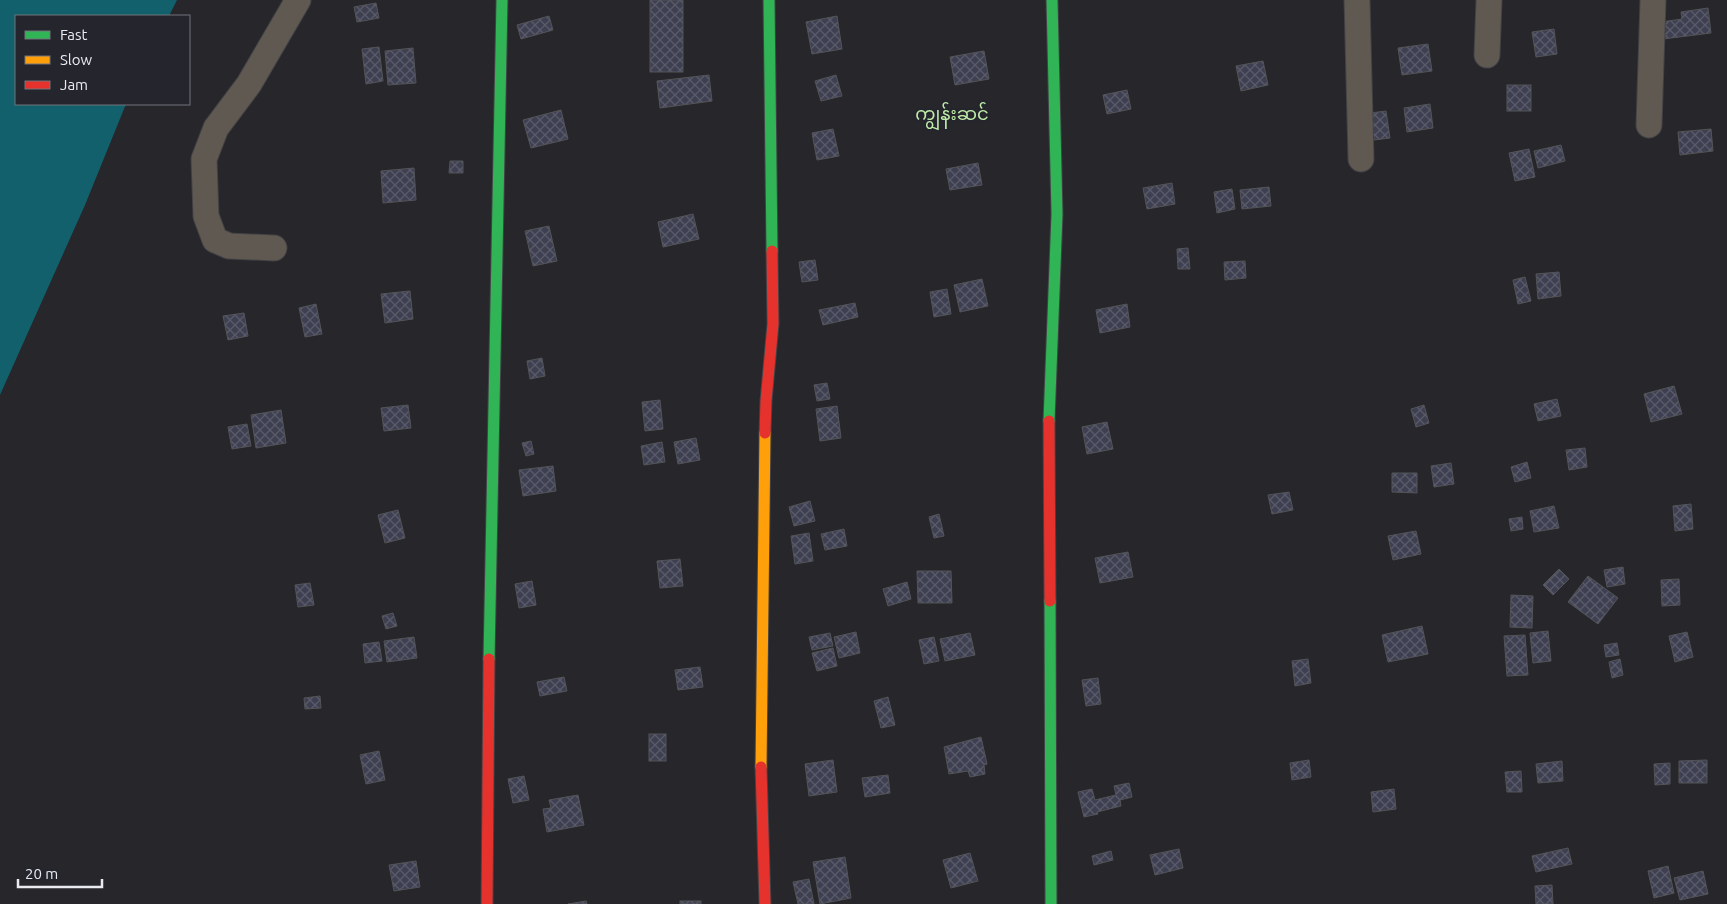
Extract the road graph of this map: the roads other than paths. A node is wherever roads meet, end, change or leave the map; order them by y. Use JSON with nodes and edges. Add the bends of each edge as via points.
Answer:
{"nodes":[{"id":1,"x":298,"y":0,"type":"edge"},
{"id":2,"x":502,"y":0,"type":"edge"},
{"id":3,"x":769,"y":0,"type":"edge"},
{"id":4,"x":1052,"y":0,"type":"edge"},
{"id":5,"x":1357,"y":0,"type":"edge"},
{"id":6,"x":1490,"y":0,"type":"edge"},
{"id":7,"x":1652,"y":0,"type":"edge"},
{"id":8,"x":1487,"y":55,"type":"dead end"},
{"id":9,"x":1649,"y":125,"type":"dead end"},
{"id":10,"x":1361,"y":159,"type":"dead end"},
{"id":11,"x":274,"y":248,"type":"dead end"},
{"id":12,"x":487,"y":904,"type":"edge"},
{"id":13,"x":765,"y":904,"type":"edge"},
{"id":14,"x":1051,"y":904,"type":"edge"}],
"edges":[{"from":1,"to":11,"type":"street","via":[[249,84],[216,128],[204,159],[206,216],[215,240],[229,246]]},
{"from":2,"to":12,"type":"street"},
{"from":3,"to":13,"type":"street","via":[[773,324],[766,401],[764,506],[761,782]]},
{"from":4,"to":14,"type":"street","via":[[1057,214],[1049,434]]},
{"from":5,"to":10,"type":"street"},
{"from":6,"to":8,"type":"street"},
{"from":7,"to":9,"type":"street"}]}
